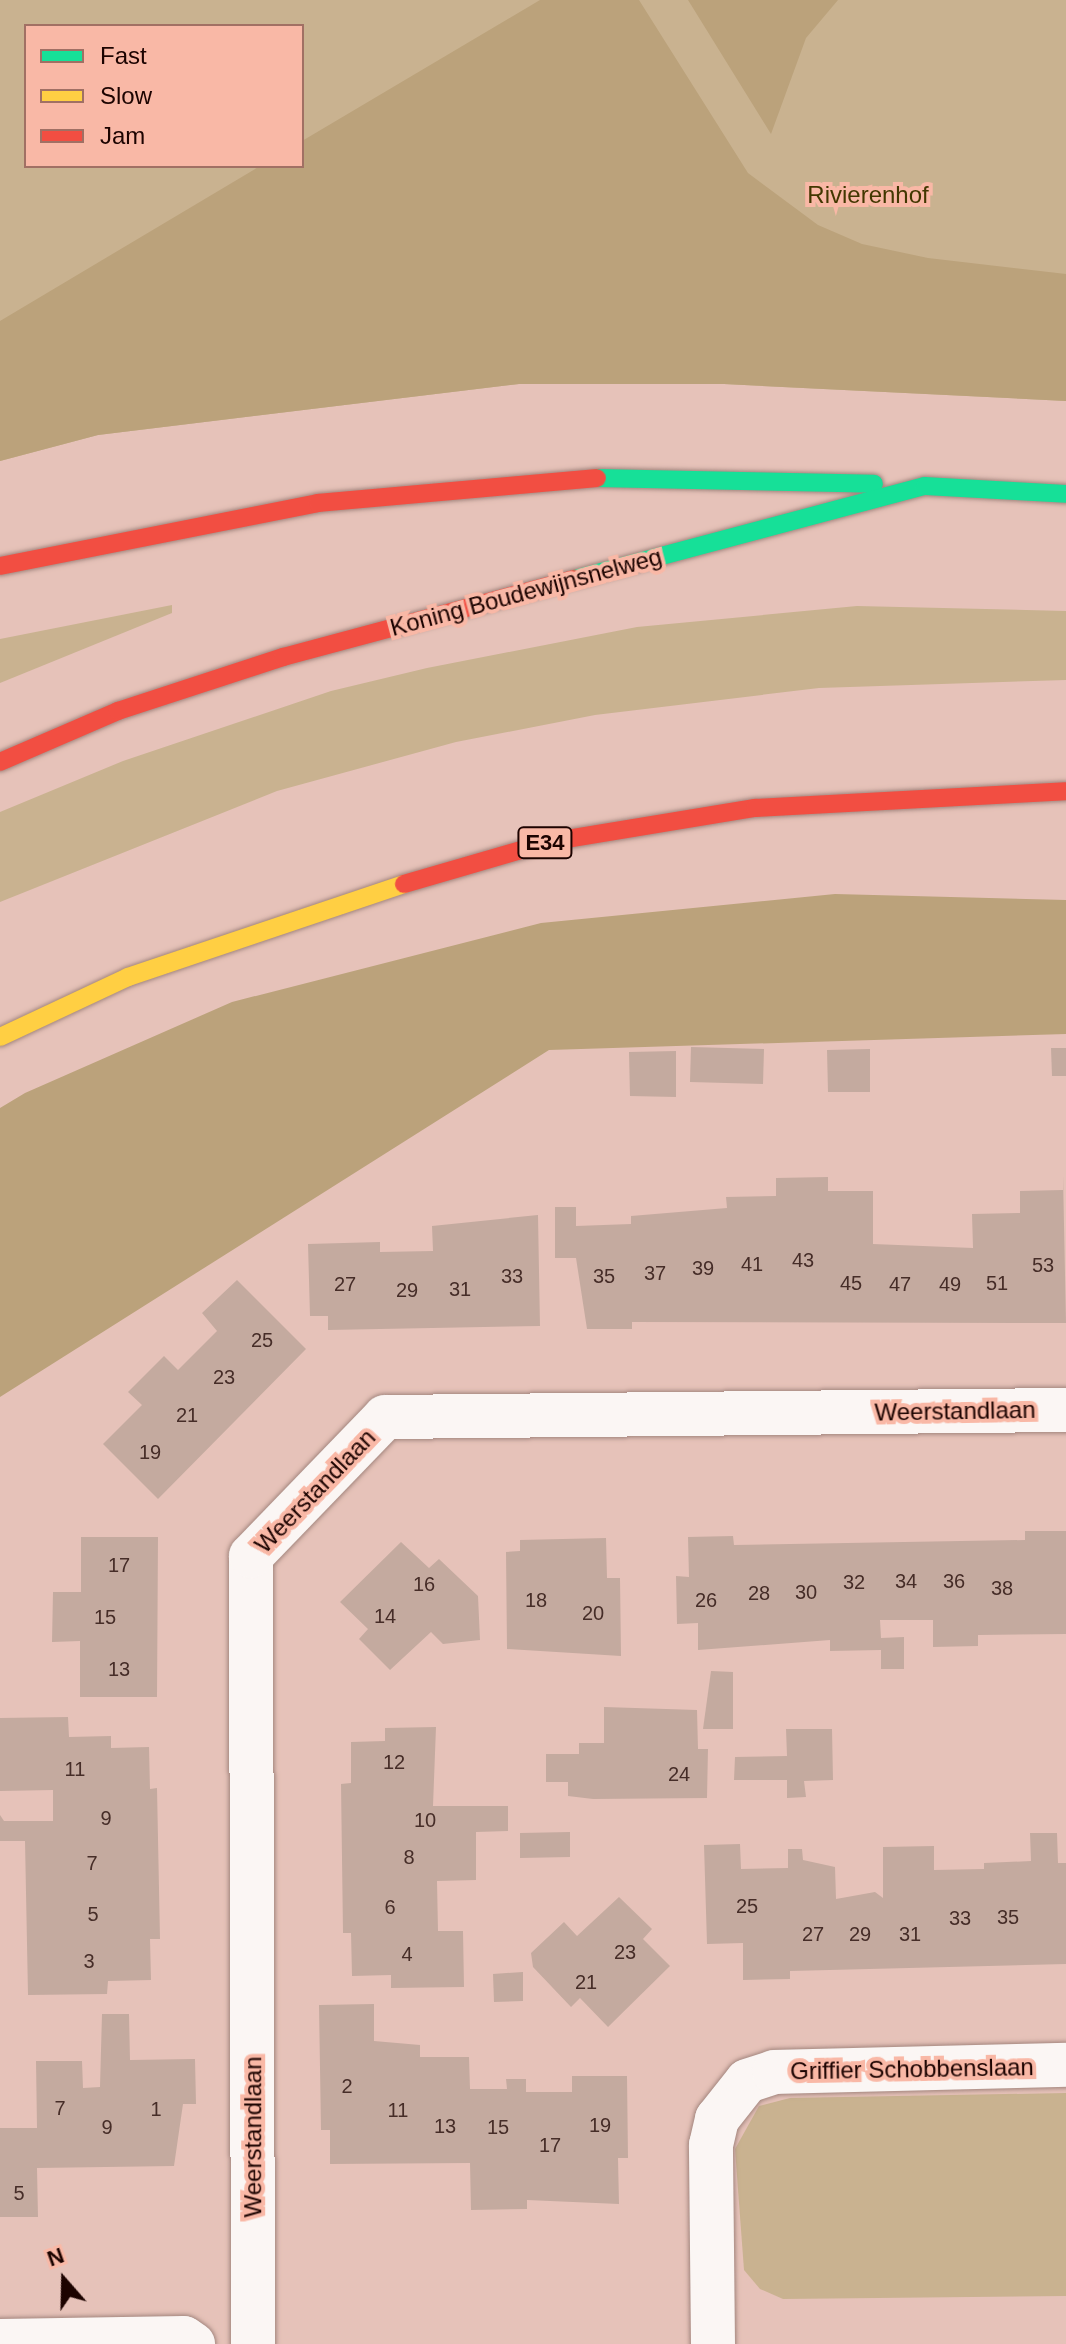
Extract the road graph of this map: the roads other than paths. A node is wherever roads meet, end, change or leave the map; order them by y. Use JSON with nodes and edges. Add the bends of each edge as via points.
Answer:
{"nodes":[{"id":1,"x":925,"y":486,"type":"junction"},
{"id":2,"x":1066,"y":494,"type":"edge"},
{"id":3,"x":0,"y":566,"type":"edge"},
{"id":4,"x":0,"y":762,"type":"edge"},
{"id":5,"x":1066,"y":791,"type":"edge"},
{"id":6,"x":0,"y":1037,"type":"edge"},
{"id":7,"x":1066,"y":1410,"type":"edge"},
{"id":8,"x":1066,"y":2065,"type":"edge"},
{"id":9,"x":0,"y":2341,"type":"edge"},
{"id":10,"x":193,"y":2344,"type":"edge"},
{"id":11,"x":253,"y":2344,"type":"edge"},
{"id":12,"x":713,"y":2344,"type":"edge"}],
"edges":[{"from":1,"to":2,"type":"highway","name":"Koning Boudewijnsnelweg"},
{"from":1,"to":3,"type":"highway","via":[[573,478],[318,503]]},
{"from":1,"to":4,"type":"highway","name":"Koning Boudewijnsnelweg","via":[[283,657],[118,711]]},
{"from":5,"to":6,"type":"highway","number":"E34","via":[[755,808],[549,842],[295,915],[128,977]]},
{"from":7,"to":11,"type":"street","name":"Weerstandlaan","via":[[385,1417],[251,1556]]},
{"from":8,"to":12,"type":"street","name":"Griffier Schobbenslaan","via":[[774,2072],[747,2081],[717,2119],[711,2145]]},
{"from":9,"to":10,"type":"street","via":[[184,2338]]}]}
